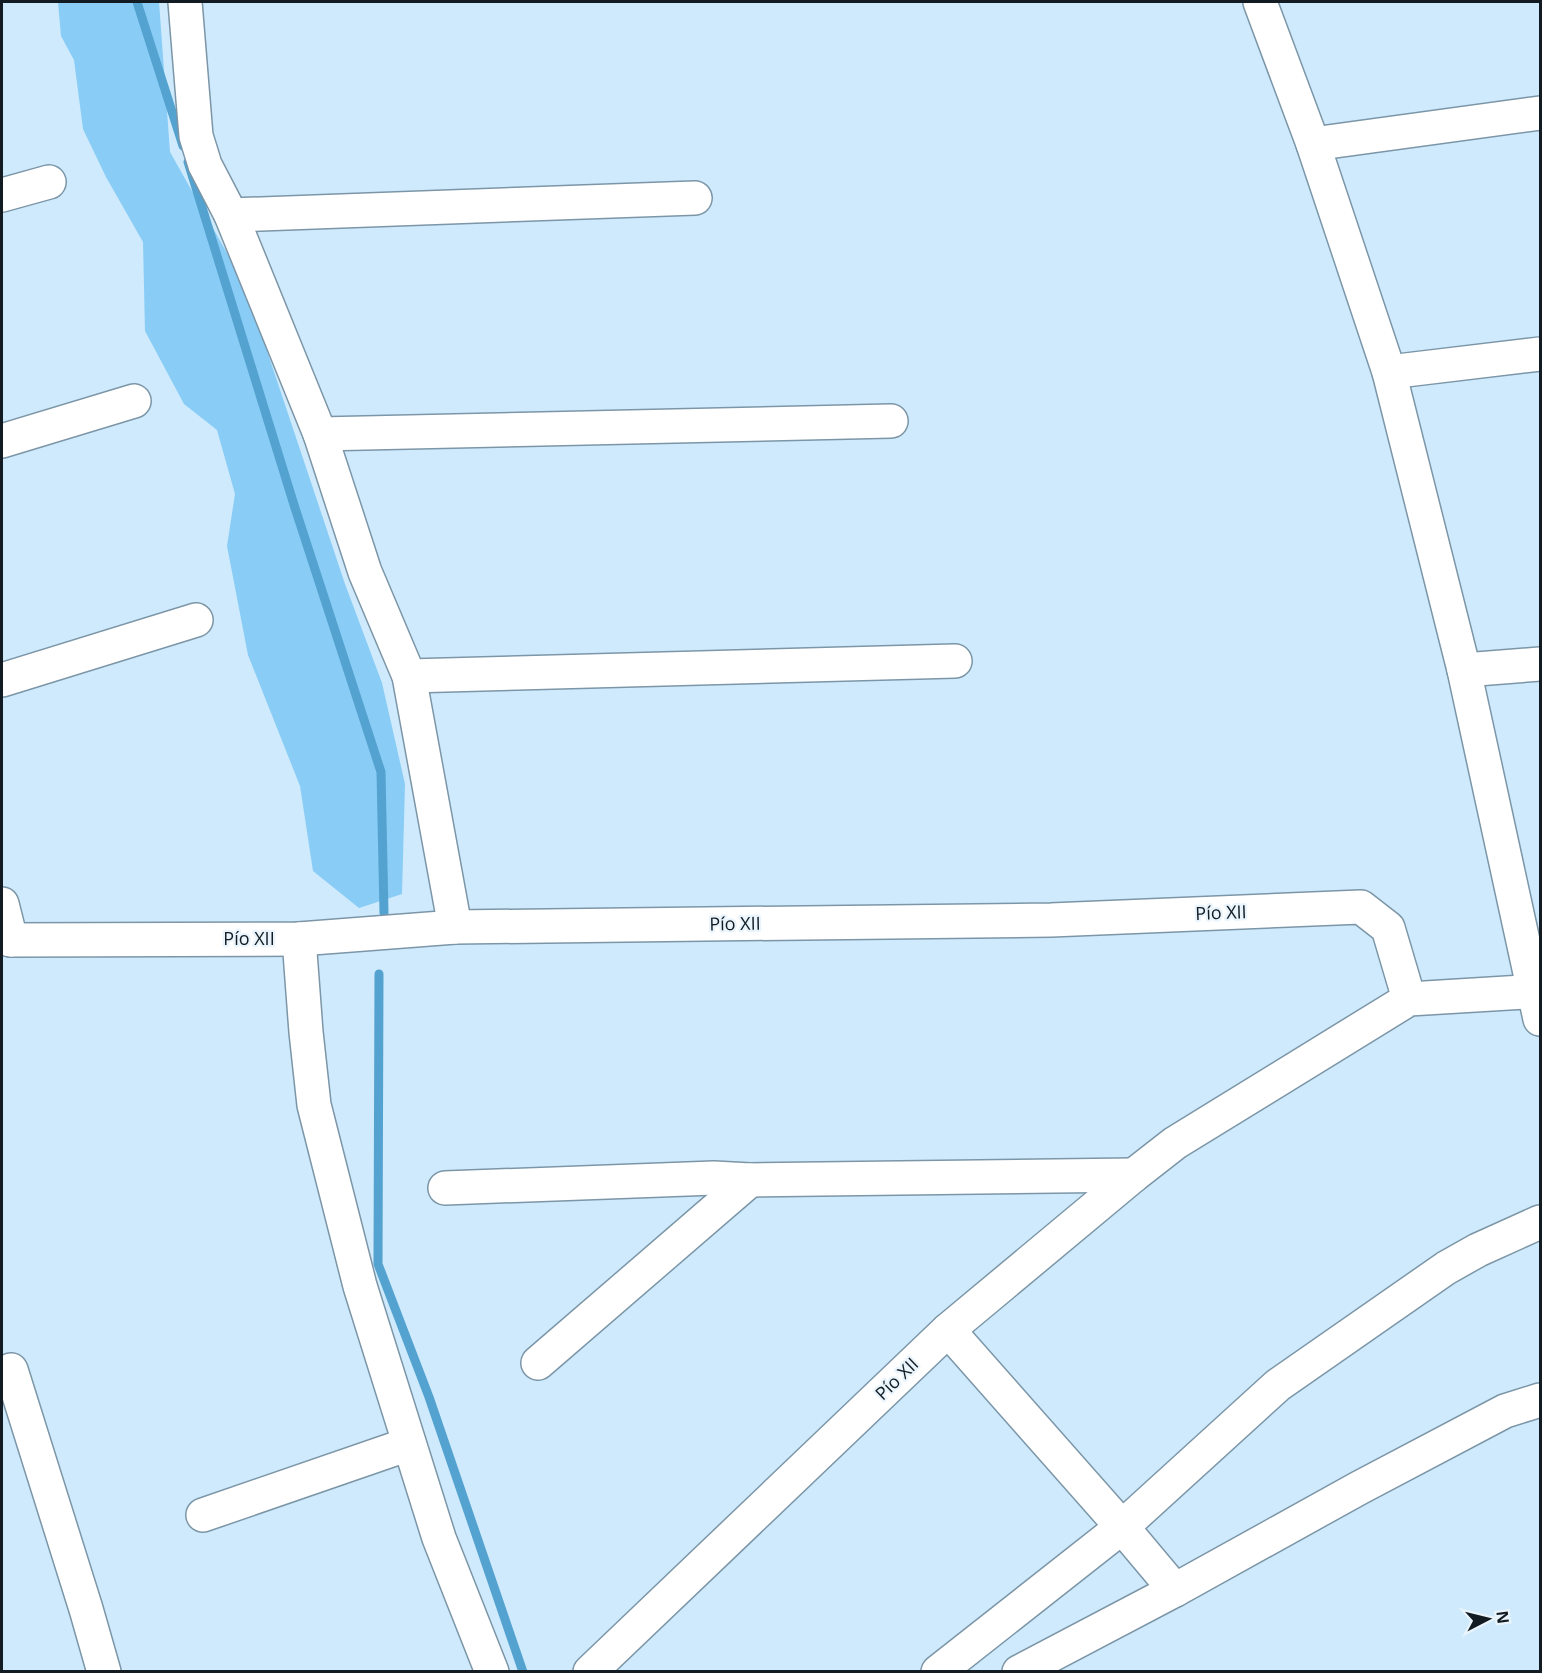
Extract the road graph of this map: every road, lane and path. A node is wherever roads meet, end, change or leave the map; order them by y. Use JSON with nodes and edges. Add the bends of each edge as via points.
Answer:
{"nodes":[{"id":1,"x":185,"y":2,"type":"edge"},
{"id":2,"x":1260,"y":2,"type":"edge"},
{"id":3,"x":1540,"y":113,"type":"edge"},
{"id":4,"x":1313,"y":144,"type":"junction"},
{"id":5,"x":50,"y":182,"type":"dead end"},
{"id":6,"x":2,"y":195,"type":"edge"},
{"id":7,"x":695,"y":198,"type":"dead end"},
{"id":8,"x":231,"y":215,"type":"junction"},
{"id":9,"x":1540,"y":354,"type":"edge"},
{"id":10,"x":1389,"y":372,"type":"junction"},
{"id":11,"x":134,"y":401,"type":"dead end"},
{"id":12,"x":891,"y":421,"type":"dead end"},
{"id":13,"x":320,"y":434,"type":"junction"},
{"id":14,"x":2,"y":441,"type":"edge"},
{"id":15,"x":196,"y":620,"type":"dead end"},
{"id":16,"x":955,"y":661,"type":"dead end"},
{"id":17,"x":1540,"y":664,"type":"edge"},
{"id":18,"x":1464,"y":670,"type":"junction"},
{"id":19,"x":409,"y":676,"type":"junction"},
{"id":20,"x":2,"y":680,"type":"edge"},
{"id":21,"x":2,"y":904,"type":"edge"},
{"id":22,"x":455,"y":927,"type":"junction"},
{"id":23,"x":6,"y":939,"type":"edge"},
{"id":24,"x":299,"y":939,"type":"junction"},
{"id":25,"x":1409,"y":999,"type":"junction"},
{"id":26,"x":1539,"y":1000,"type":"edge"},
{"id":27,"x":1134,"y":1175,"type":"junction"},
{"id":28,"x":750,"y":1180,"type":"junction"},
{"id":29,"x":445,"y":1188,"type":"dead end"},
{"id":30,"x":1540,"y":1221,"type":"edge"},
{"id":31,"x":948,"y":1330,"type":"junction"},
{"id":32,"x":538,"y":1363,"type":"dead end"},
{"id":33,"x":11,"y":1370,"type":"dead end"},
{"id":34,"x":1540,"y":1400,"type":"edge"},
{"id":35,"x":409,"y":1444,"type":"junction"},
{"id":36,"x":203,"y":1515,"type":"dead end"},
{"id":37,"x":1122,"y":1527,"type":"junction"},
{"id":38,"x":1175,"y":1590,"type":"junction"},
{"id":39,"x":104,"y":1671,"type":"edge"},
{"id":40,"x":492,"y":1671,"type":"edge"},
{"id":41,"x":590,"y":1671,"type":"edge"},
{"id":42,"x":938,"y":1671,"type":"edge"},
{"id":43,"x":1018,"y":1671,"type":"edge"}],
"edges":[{"from":1,"to":8,"type":"street","via":[[196,136],[205,165]]},
{"from":2,"to":4,"type":"street"},
{"from":3,"to":4,"type":"street"},
{"from":4,"to":10,"type":"street"},
{"from":5,"to":6,"type":"street"},
{"from":7,"to":8,"type":"street"},
{"from":8,"to":13,"type":"street"},
{"from":9,"to":10,"type":"street"},
{"from":10,"to":18,"type":"street"},
{"from":11,"to":14,"type":"street"},
{"from":12,"to":13,"type":"street"},
{"from":13,"to":19,"type":"street","via":[[365,572]]},
{"from":15,"to":20,"type":"street"},
{"from":16,"to":19,"type":"street"},
{"from":17,"to":18,"type":"street"},
{"from":18,"to":26,"type":"street"},
{"from":19,"to":22,"type":"street"},
{"from":21,"to":23,"type":"street"},
{"from":22,"to":24,"type":"street","name":"Pío XII"},
{"from":22,"to":25,"type":"street","name":"Pío XII","via":[[1051,920],[1361,907],[1388,928]]},
{"from":23,"to":24,"type":"street","name":"Pío XII"},
{"from":24,"to":35,"type":"street","via":[[314,1105],[360,1286]]},
{"from":25,"to":26,"type":"street","name":"Pío XII"},
{"from":25,"to":27,"type":"street","name":"Pío XII","via":[[1175,1143]]},
{"from":27,"to":28,"type":"street"},
{"from":27,"to":31,"type":"street","name":"Pío XII"},
{"from":28,"to":29,"type":"street"},
{"from":28,"to":32,"type":"street"},
{"from":30,"to":37,"type":"street","via":[[1446,1268],[1278,1385]]},
{"from":31,"to":37,"type":"street"},
{"from":31,"to":41,"type":"street","name":"Pío XII"},
{"from":33,"to":39,"type":"street"},
{"from":34,"to":38,"type":"street","via":[[1505,1411]]},
{"from":35,"to":36,"type":"street"},
{"from":35,"to":40,"type":"street","via":[[440,1538]]},
{"from":37,"to":38,"type":"street"},
{"from":37,"to":42,"type":"street"},
{"from":38,"to":43,"type":"street"}]}
